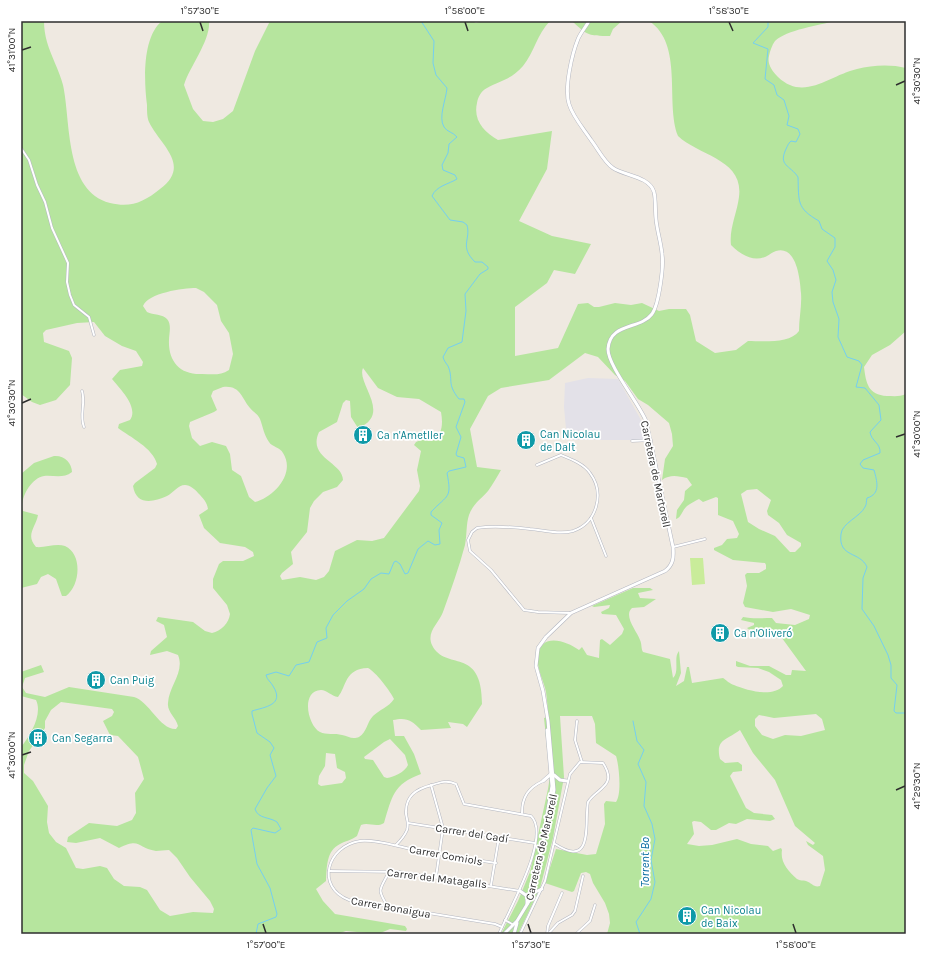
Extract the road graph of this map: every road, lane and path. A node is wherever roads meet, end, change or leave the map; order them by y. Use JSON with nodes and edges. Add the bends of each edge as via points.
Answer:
{"nodes":[{"id":1,"x":589,"y":21,"type":"edge"},
{"id":2,"x":21,"y":148,"type":"edge"},
{"id":3,"x":94,"y":335,"type":"dead end"},
{"id":4,"x":82,"y":391,"type":"dead end"},
{"id":5,"x":84,"y":427,"type":"dead end"},
{"id":6,"x":651,"y":440,"type":"junction"},
{"id":7,"x":632,"y":441,"type":"dead end"},
{"id":8,"x":537,"y":465,"type":"dead end"},
{"id":9,"x":591,"y":518,"type":"junction"},
{"id":10,"x":705,"y":539,"type":"dead end"},
{"id":11,"x":673,"y":548,"type":"junction"},
{"id":12,"x":606,"y":556,"type":"dead end"},
{"id":13,"x":571,"y":614,"type":"junction"},
{"id":14,"x":546,"y":717,"type":"junction"},
{"id":15,"x":577,"y":721,"type":"dead end"},
{"id":16,"x":582,"y":762,"type":"junction"},
{"id":17,"x":553,"y":769,"type":"junction"},
{"id":18,"x":553,"y":774,"type":"junction"},
{"id":19,"x":549,"y":779,"type":"junction"},
{"id":20,"x":560,"y":780,"type":"junction"},
{"id":21,"x":543,"y":781,"type":"joint"},
{"id":22,"x":567,"y":781,"type":"junction"},
{"id":23,"x":431,"y":785,"type":"junction"},
{"id":24,"x":553,"y":787,"type":"junction"},
{"id":25,"x":522,"y":807,"type":"junction"},
{"id":26,"x":518,"y":812,"type":"junction"},
{"id":27,"x":522,"y":813,"type":"junction"},
{"id":28,"x":525,"y":814,"type":"junction"},
{"id":29,"x":408,"y":823,"type":"junction"},
{"id":30,"x":443,"y":828,"type":"junction"},
{"id":31,"x":499,"y":837,"type":"junction"},
{"id":32,"x":535,"y":843,"type":"junction"},
{"id":33,"x":554,"y":844,"type":"junction"},
{"id":34,"x":396,"y":845,"type":"junction"},
{"id":35,"x":440,"y":854,"type":"junction"},
{"id":36,"x":496,"y":863,"type":"junction"},
{"id":37,"x":329,"y":870,"type":"junction"},
{"id":38,"x":389,"y":872,"type":"junction"},
{"id":39,"x":583,"y":876,"type":"dead end"},
{"id":40,"x":436,"y":877,"type":"junction"},
{"id":41,"x":491,"y":885,"type":"junction"},
{"id":42,"x":542,"y":889,"type":"junction"},
{"id":43,"x":520,"y":891,"type":"junction"},
{"id":44,"x":533,"y":893,"type":"junction"},
{"id":45,"x":562,"y":893,"type":"dead end"},
{"id":46,"x":595,"y":905,"type":"dead end"},
{"id":47,"x":388,"y":907,"type":"junction"},
{"id":48,"x":523,"y":912,"type":"junction"},
{"id":49,"x":505,"y":920,"type":"junction"},
{"id":50,"x":517,"y":921,"type":"junction"},
{"id":51,"x":512,"y":924,"type":"dead end"},
{"id":52,"x":502,"y":927,"type":"junction"},
{"id":53,"x":508,"y":930,"type":"junction"},
{"id":54,"x":499,"y":934,"type":"edge"},
{"id":55,"x":504,"y":934,"type":"edge"},
{"id":56,"x":514,"y":934,"type":"edge"},
{"id":57,"x":520,"y":934,"type":"edge"},
{"id":58,"x":547,"y":934,"type":"edge"},
{"id":59,"x":576,"y":934,"type":"edge"}],
"edges":[{"from":1,"to":6,"type":"main road","name":"Carretera de Martorell","via":[[580,33],[576,46],[568,84],[569,104],[574,116],[610,165],[645,181],[652,188],[654,196],[663,257],[656,307],[649,317],[615,333],[608,348],[611,362],[644,416]]},
{"from":2,"to":3,"type":"street","via":[[29,160],[52,228],[68,263],[67,282],[70,295],[74,305],[89,317]]},
{"from":4,"to":5,"type":"street","via":[[85,402],[81,417]]},
{"from":6,"to":7,"type":"street"},
{"from":6,"to":11,"type":"main road","name":"Carretera de Martorell"},
{"from":8,"to":9,"type":"street","via":[[561,455],[588,470],[594,481],[598,499]]},
{"from":9,"to":12,"type":"street"},
{"from":9,"to":13,"type":"street","via":[[579,528],[564,532],[480,528],[472,532],[468,540],[471,553],[491,570],[524,610]]},
{"from":10,"to":11,"type":"street"},
{"from":11,"to":13,"type":"main road","name":"Carretera de Martorell","via":[[673,561],[664,571]]},
{"from":13,"to":14,"type":"main road","name":"Carretera de Martorell","via":[[543,640],[536,655],[536,668],[543,691]]},
{"from":14,"to":17,"type":"main road","name":"Carretera de Martorell"},
{"from":14,"to":18,"type":"main road"},
{"from":15,"to":16,"type":"street","via":[[575,740]]},
{"from":16,"to":22,"type":"street","via":[[572,770]]},
{"from":16,"to":33,"type":"street","via":[[603,763],[608,782],[604,789],[588,802],[587,835],[582,846],[572,850]]},
{"from":17,"to":18,"type":"main road","name":"Carretera de Martorell"},
{"from":17,"to":19,"type":"main road"},
{"from":18,"to":19,"type":"main road"},
{"from":18,"to":20,"type":"main road"},
{"from":18,"to":24,"type":"main road","name":"Carretera de Martorell"},
{"from":19,"to":21,"type":"main road"},
{"from":19,"to":24,"type":"main road"},
{"from":20,"to":22,"type":"main road"},
{"from":20,"to":24,"type":"main road"},
{"from":21,"to":25,"type":"street","via":[[526,793]]},
{"from":22,"to":33,"type":"street"},
{"from":23,"to":26,"type":"street","via":[[450,782],[456,784],[464,804]]},
{"from":23,"to":29,"type":"street","via":[[410,796],[406,804]]},
{"from":23,"to":30,"type":"street"},
{"from":24,"to":44,"type":"main road","name":"Carretera de Martorell"},
{"from":25,"to":26,"type":"street"},
{"from":25,"to":27,"type":"street"},
{"from":25,"to":28,"type":"street"},
{"from":26,"to":27,"type":"street"},
{"from":27,"to":28,"type":"street"},
{"from":28,"to":32,"type":"street","via":[[537,823]]},
{"from":29,"to":30,"type":"street","name":"Carrer del Cadí"},
{"from":29,"to":34,"type":"street","via":[[407,830]]},
{"from":30,"to":31,"type":"street","name":"Carrer del Cadí"},
{"from":30,"to":35,"type":"street"},
{"from":31,"to":32,"type":"street","name":"Carrer del Cadí"},
{"from":31,"to":36,"type":"street"},
{"from":32,"to":43,"type":"street","via":[[530,867]]},
{"from":33,"to":42,"type":"street"},
{"from":34,"to":35,"type":"street","name":"Carrer Comiols"},
{"from":34,"to":37,"type":"street","via":[[360,841],[351,843],[334,856]]},
{"from":35,"to":36,"type":"street","name":"Carrer Comiols"},
{"from":35,"to":40,"type":"street"},
{"from":36,"to":41,"type":"street"},
{"from":37,"to":38,"type":"street","name":"Carrer del Matagalls"},
{"from":37,"to":47,"type":"street","name":"Carrer Bonaigua","via":[[332,889],[339,897]]},
{"from":38,"to":40,"type":"street","name":"Carrer del Matagalls"},
{"from":38,"to":47,"type":"street","via":[[380,886],[380,892]]},
{"from":39,"to":58,"type":"street","via":[[575,911]]},
{"from":40,"to":41,"type":"street","name":"Carrer del Matagalls"},
{"from":41,"to":43,"type":"street","name":"Carrer del Matagalls"},
{"from":42,"to":44,"type":"main road"},
{"from":42,"to":57,"type":"street"},
{"from":43,"to":48,"type":"main road","via":[[528,898]]},
{"from":43,"to":49,"type":"street"},
{"from":44,"to":48,"type":"main road","name":"Carretera de Martorell"},
{"from":45,"to":58,"type":"street"},
{"from":46,"to":59,"type":"street","via":[[590,922]]},
{"from":47,"to":52,"type":"street","name":"Carrer Bonaigua"},
{"from":48,"to":50,"type":"main road","name":"Carretera de Martorell"},
{"from":49,"to":51,"type":"street"},
{"from":49,"to":52,"type":"street"},
{"from":50,"to":53,"type":"main road"},
{"from":50,"to":56,"type":"main road"},
{"from":52,"to":54,"type":"street"},
{"from":53,"to":55,"type":"main road"},
{"from":53,"to":56,"type":"main road","via":[[512,930]]}]}
